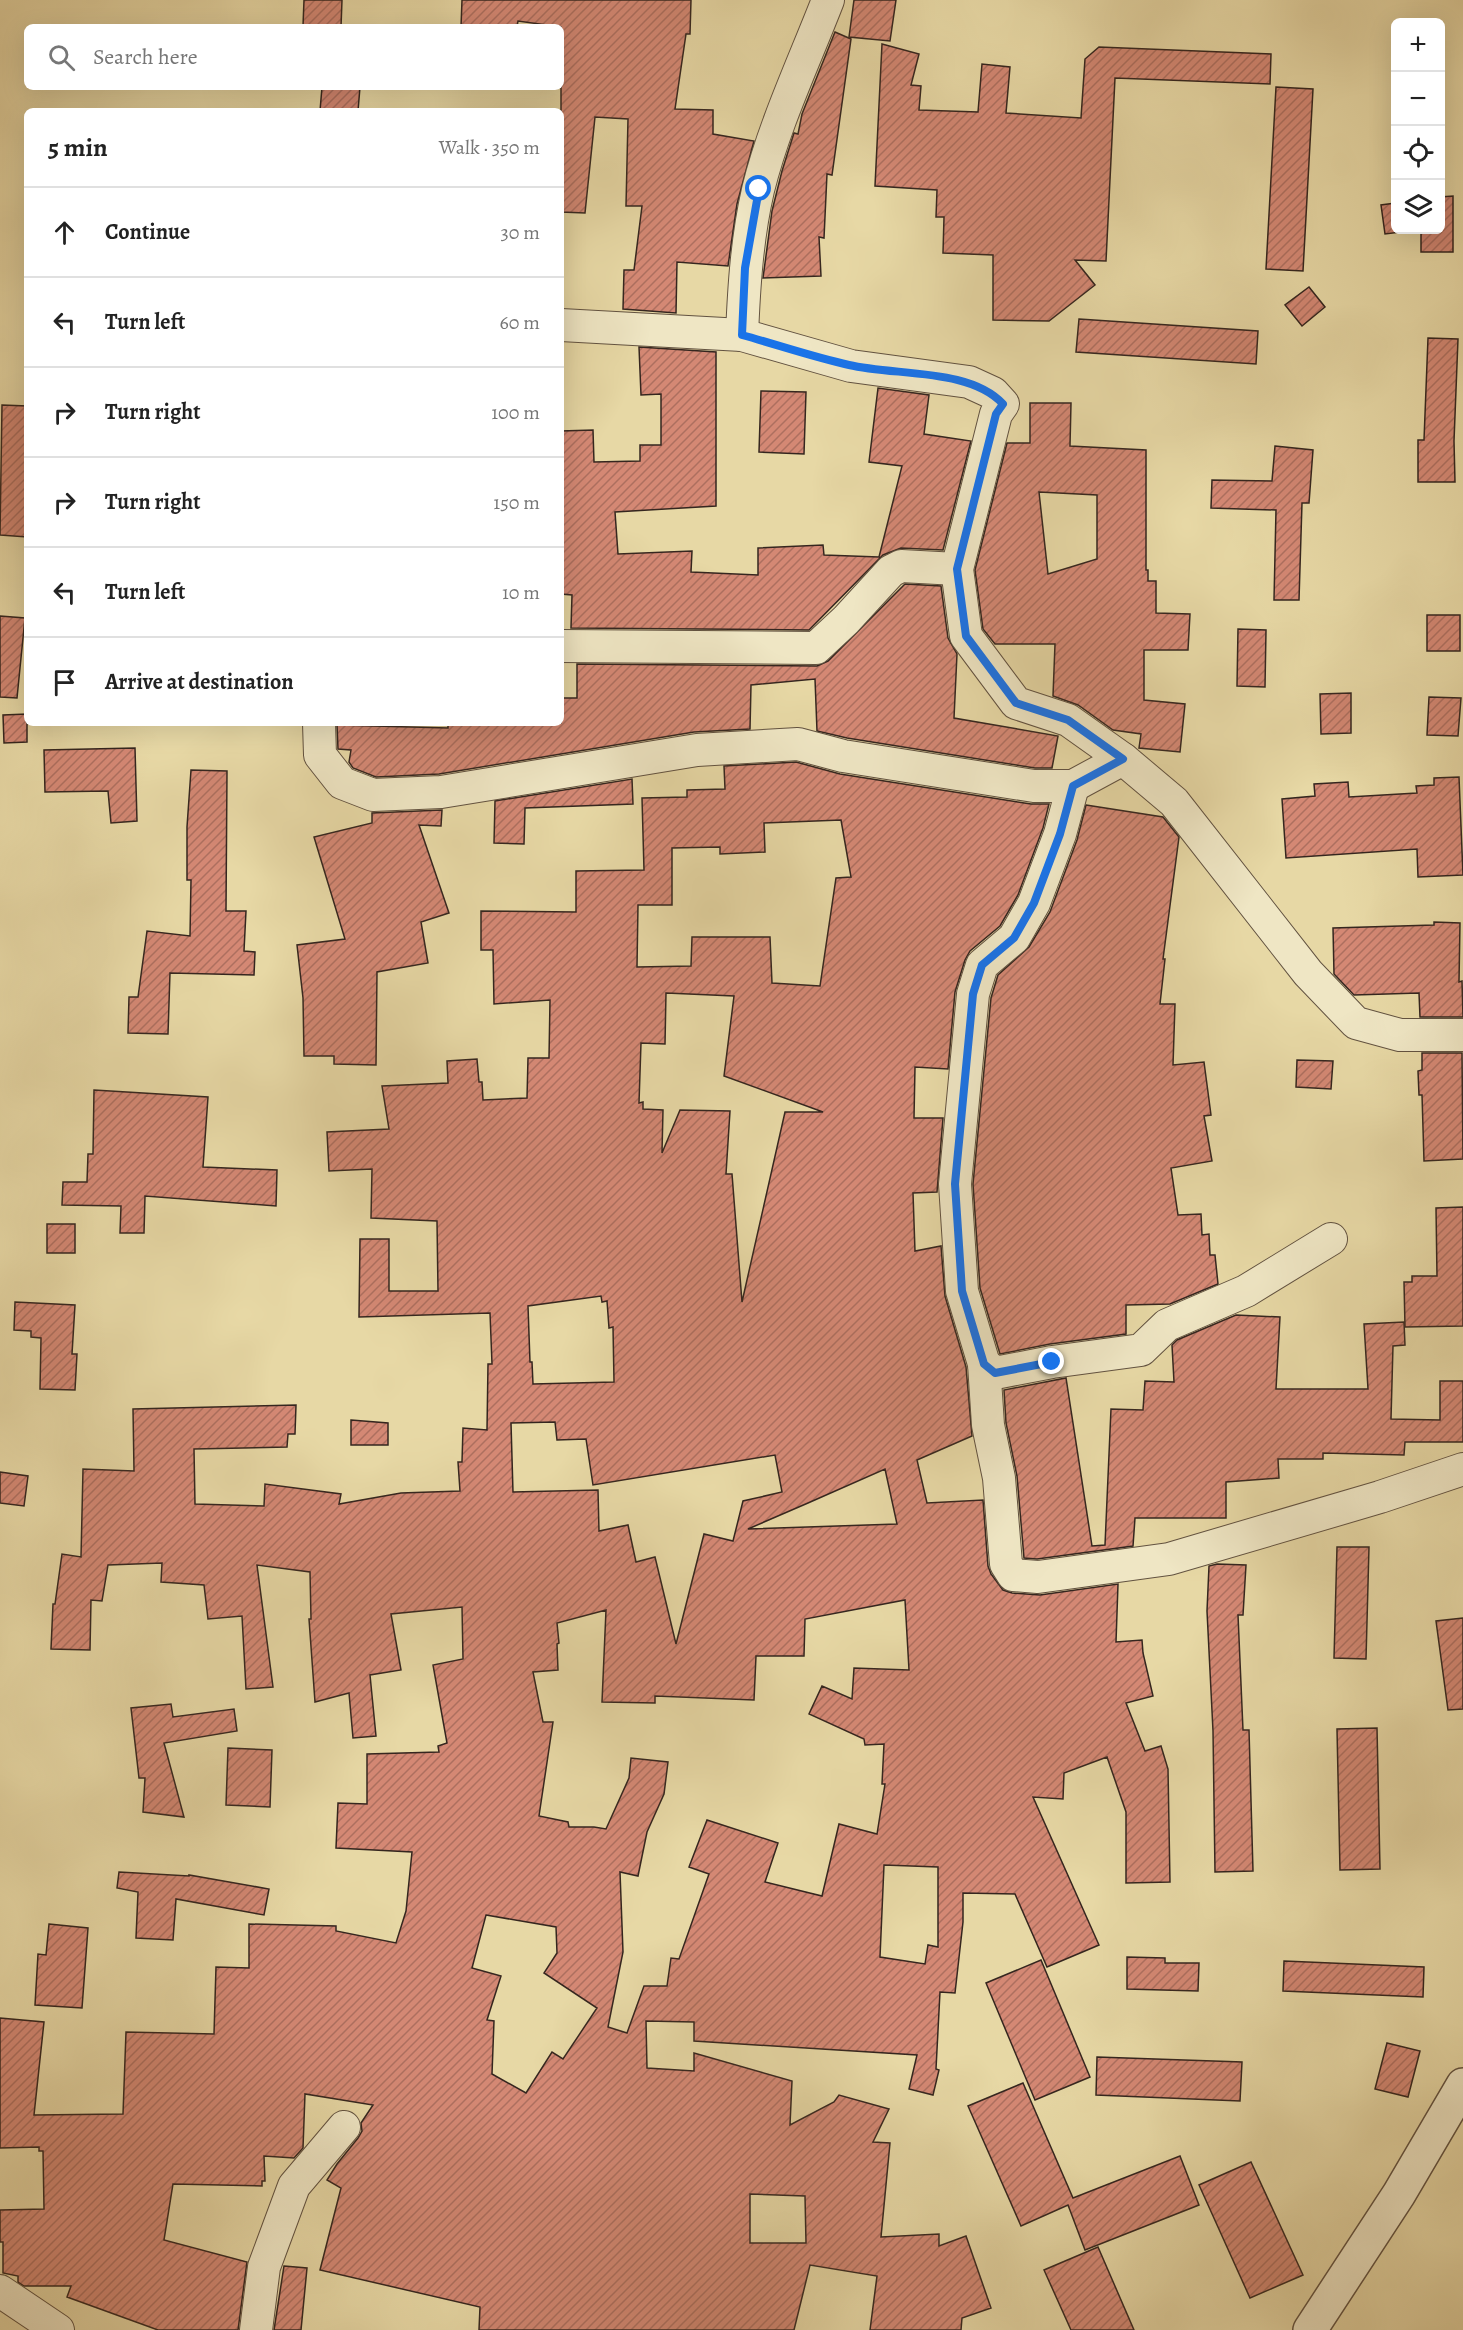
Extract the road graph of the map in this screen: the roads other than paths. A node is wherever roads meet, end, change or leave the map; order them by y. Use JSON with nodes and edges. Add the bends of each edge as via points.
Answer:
{"nodes":[{"id":1,"x":828,"y":0,"type":"edge"},
{"id":2,"x":564,"y":325,"type":"edge"},
{"id":3,"x":742,"y":335,"type":"junction"},
{"id":4,"x":957,"y":569,"type":"junction"},
{"id":5,"x":564,"y":646,"type":"edge"},
{"id":6,"x":319,"y":726,"type":"edge"},
{"id":7,"x":1123,"y":759,"type":"junction"},
{"id":8,"x":1073,"y":786,"type":"junction"},
{"id":9,"x":1463,"y":1035,"type":"edge"},
{"id":10,"x":1331,"y":1239,"type":"dead end"},
{"id":11,"x":984,"y":1364,"type":"junction"},
{"id":12,"x":1463,"y":1468,"type":"edge"},
{"id":13,"x":1463,"y":2085,"type":"edge"},
{"id":14,"x":344,"y":2127,"type":"dead end"},
{"id":15,"x":0,"y":2291,"type":"edge"},
{"id":16,"x":58,"y":2330,"type":"edge"},
{"id":17,"x":256,"y":2330,"type":"edge"},
{"id":18,"x":1310,"y":2330,"type":"edge"}],
"edges":[{"from":1,"to":3,"type":"street","via":[[774,137],[759,189],[745,268]]},
{"from":2,"to":3,"type":"street"},
{"from":3,"to":4,"type":"street","via":[[851,366],[969,382],[993,393],[1003,404],[996,414]]},
{"from":4,"to":5,"type":"street","via":[[902,566],[891,571],[816,648]]},
{"from":4,"to":7,"type":"street","via":[[966,636],[1016,703],[1068,720]]},
{"from":6,"to":8,"type":"street","via":[[320,755],[342,783],[373,795],[441,792],[697,750],[798,744],[927,771],[1034,786]]},
{"from":7,"to":8,"type":"street"},
{"from":7,"to":9,"type":"street","via":[[1173,802],[1308,972],[1356,1023],[1400,1035]]},
{"from":8,"to":11,"type":"street","via":[[1034,903],[1014,938],[982,965],[973,994],[955,1184],[962,1291]]},
{"from":10,"to":11,"type":"street","via":[[1246,1291],[1167,1324],[1142,1350],[995,1373]]},
{"from":11,"to":12,"type":"street","via":[[1006,1564],[1013,1575],[1038,1577],[1169,1558],[1380,1497]]},
{"from":13,"to":18,"type":"street","via":[[1399,2194]]},
{"from":14,"to":17,"type":"street","via":[[294,2186],[264,2267]]},
{"from":15,"to":16,"type":"street"}]}
